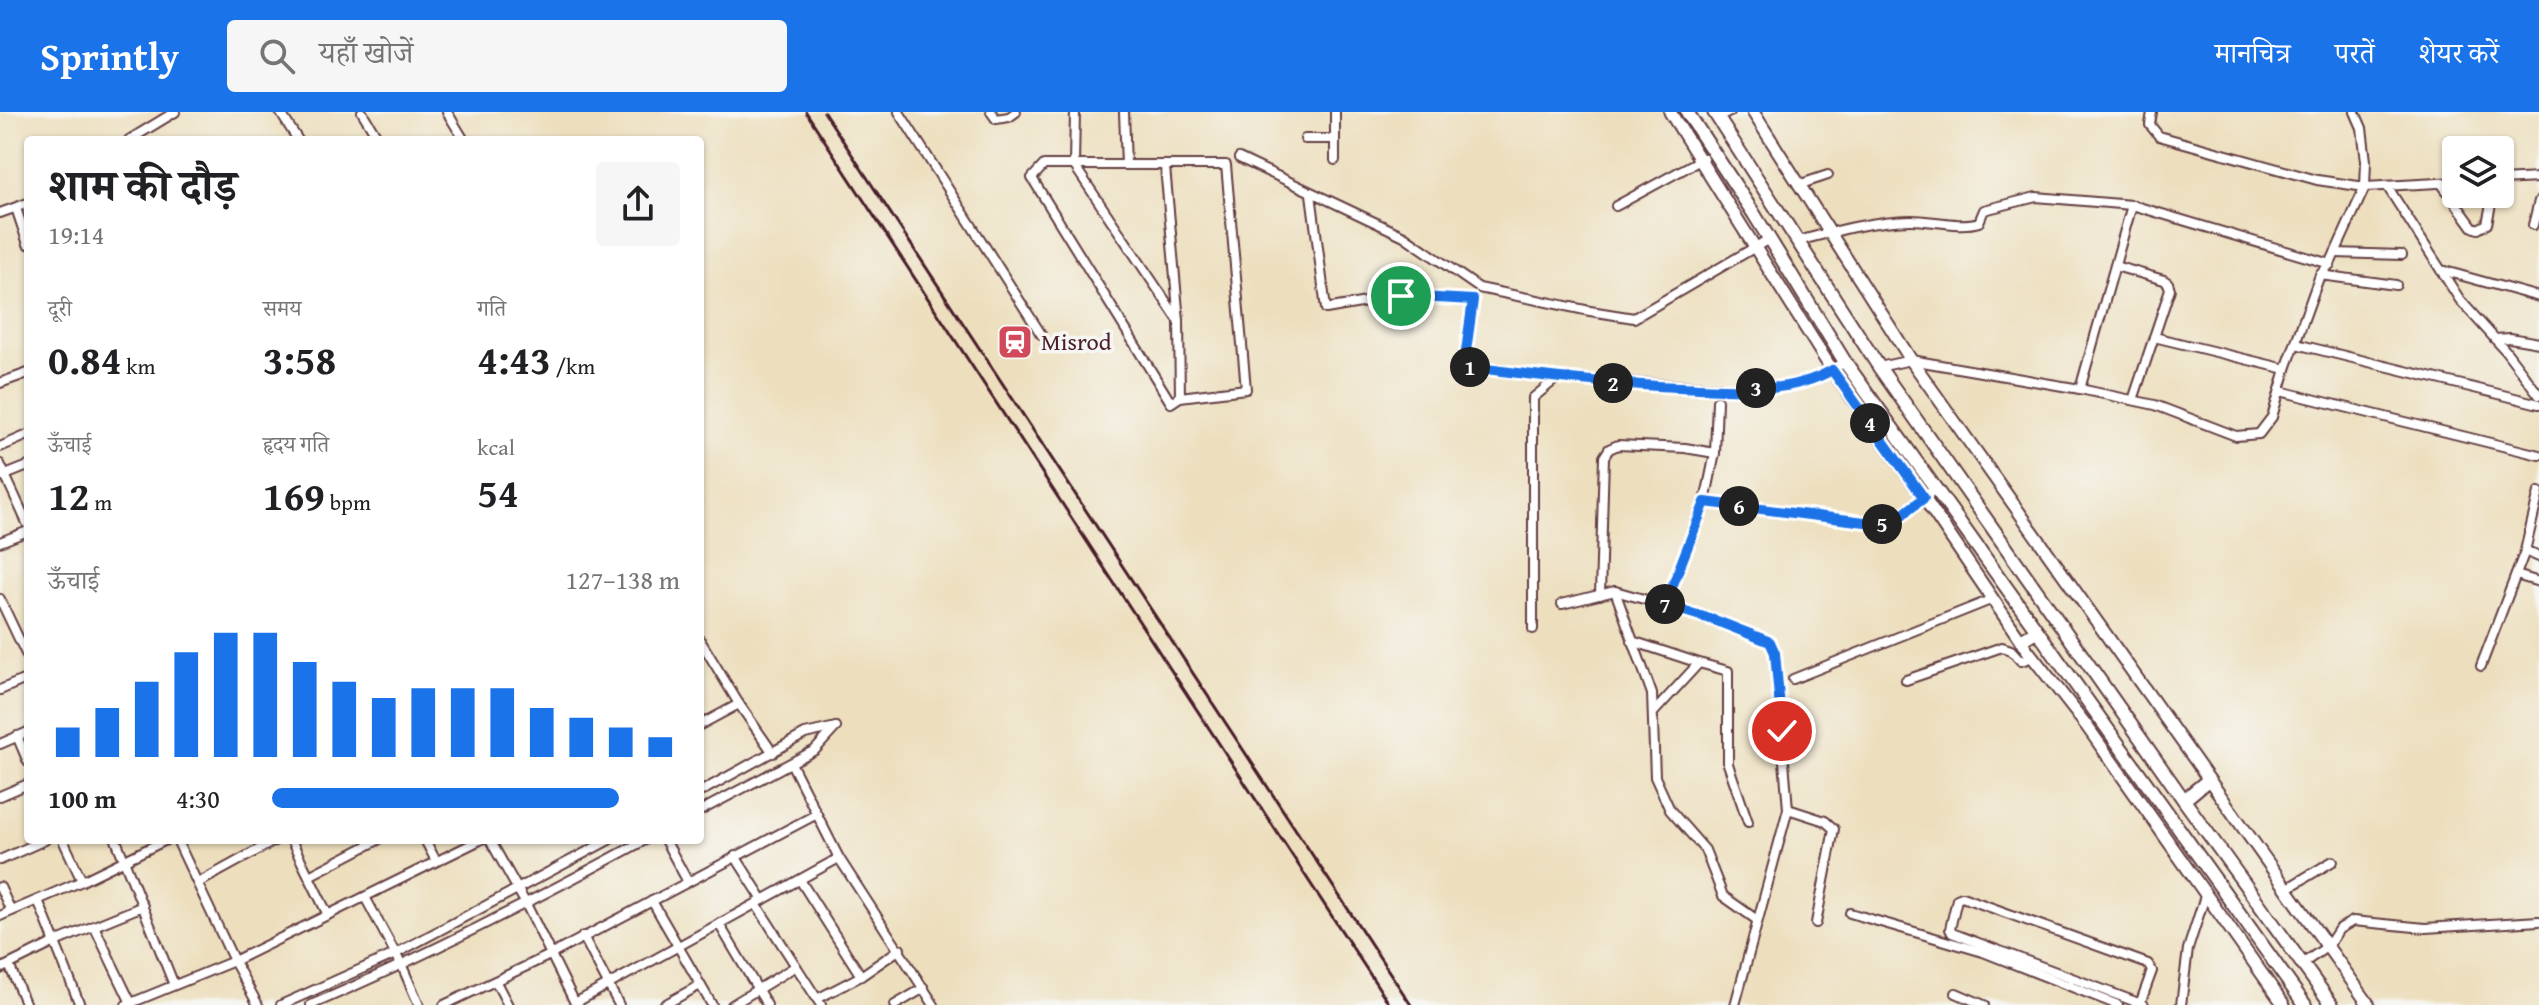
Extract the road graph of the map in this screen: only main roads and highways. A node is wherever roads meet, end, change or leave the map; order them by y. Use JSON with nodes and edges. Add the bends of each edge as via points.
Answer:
{"nodes":[{"id":1,"x":1687,"y":112,"type":"edge"},
{"id":2,"x":1721,"y":114,"type":"edge"},
{"id":3,"x":2036,"y":631,"type":"junction"},
{"id":4,"x":2021,"y":640,"type":"road end"},
{"id":5,"x":2208,"y":780,"type":"road end"},
{"id":6,"x":2184,"y":800,"type":"junction"},
{"id":7,"x":2305,"y":1005,"type":"edge"},
{"id":8,"x":2332,"y":1005,"type":"edge"}],
"edges":[{"from":1,"to":3,"type":"main road","via":[[1845,362]]},
{"from":2,"to":6,"type":"main road","via":[[1879,367]]},
{"from":3,"to":4,"type":"main road"},
{"from":3,"to":7,"type":"main road"},
{"from":5,"to":6,"type":"main road"},
{"from":6,"to":8,"type":"main road"}]}
